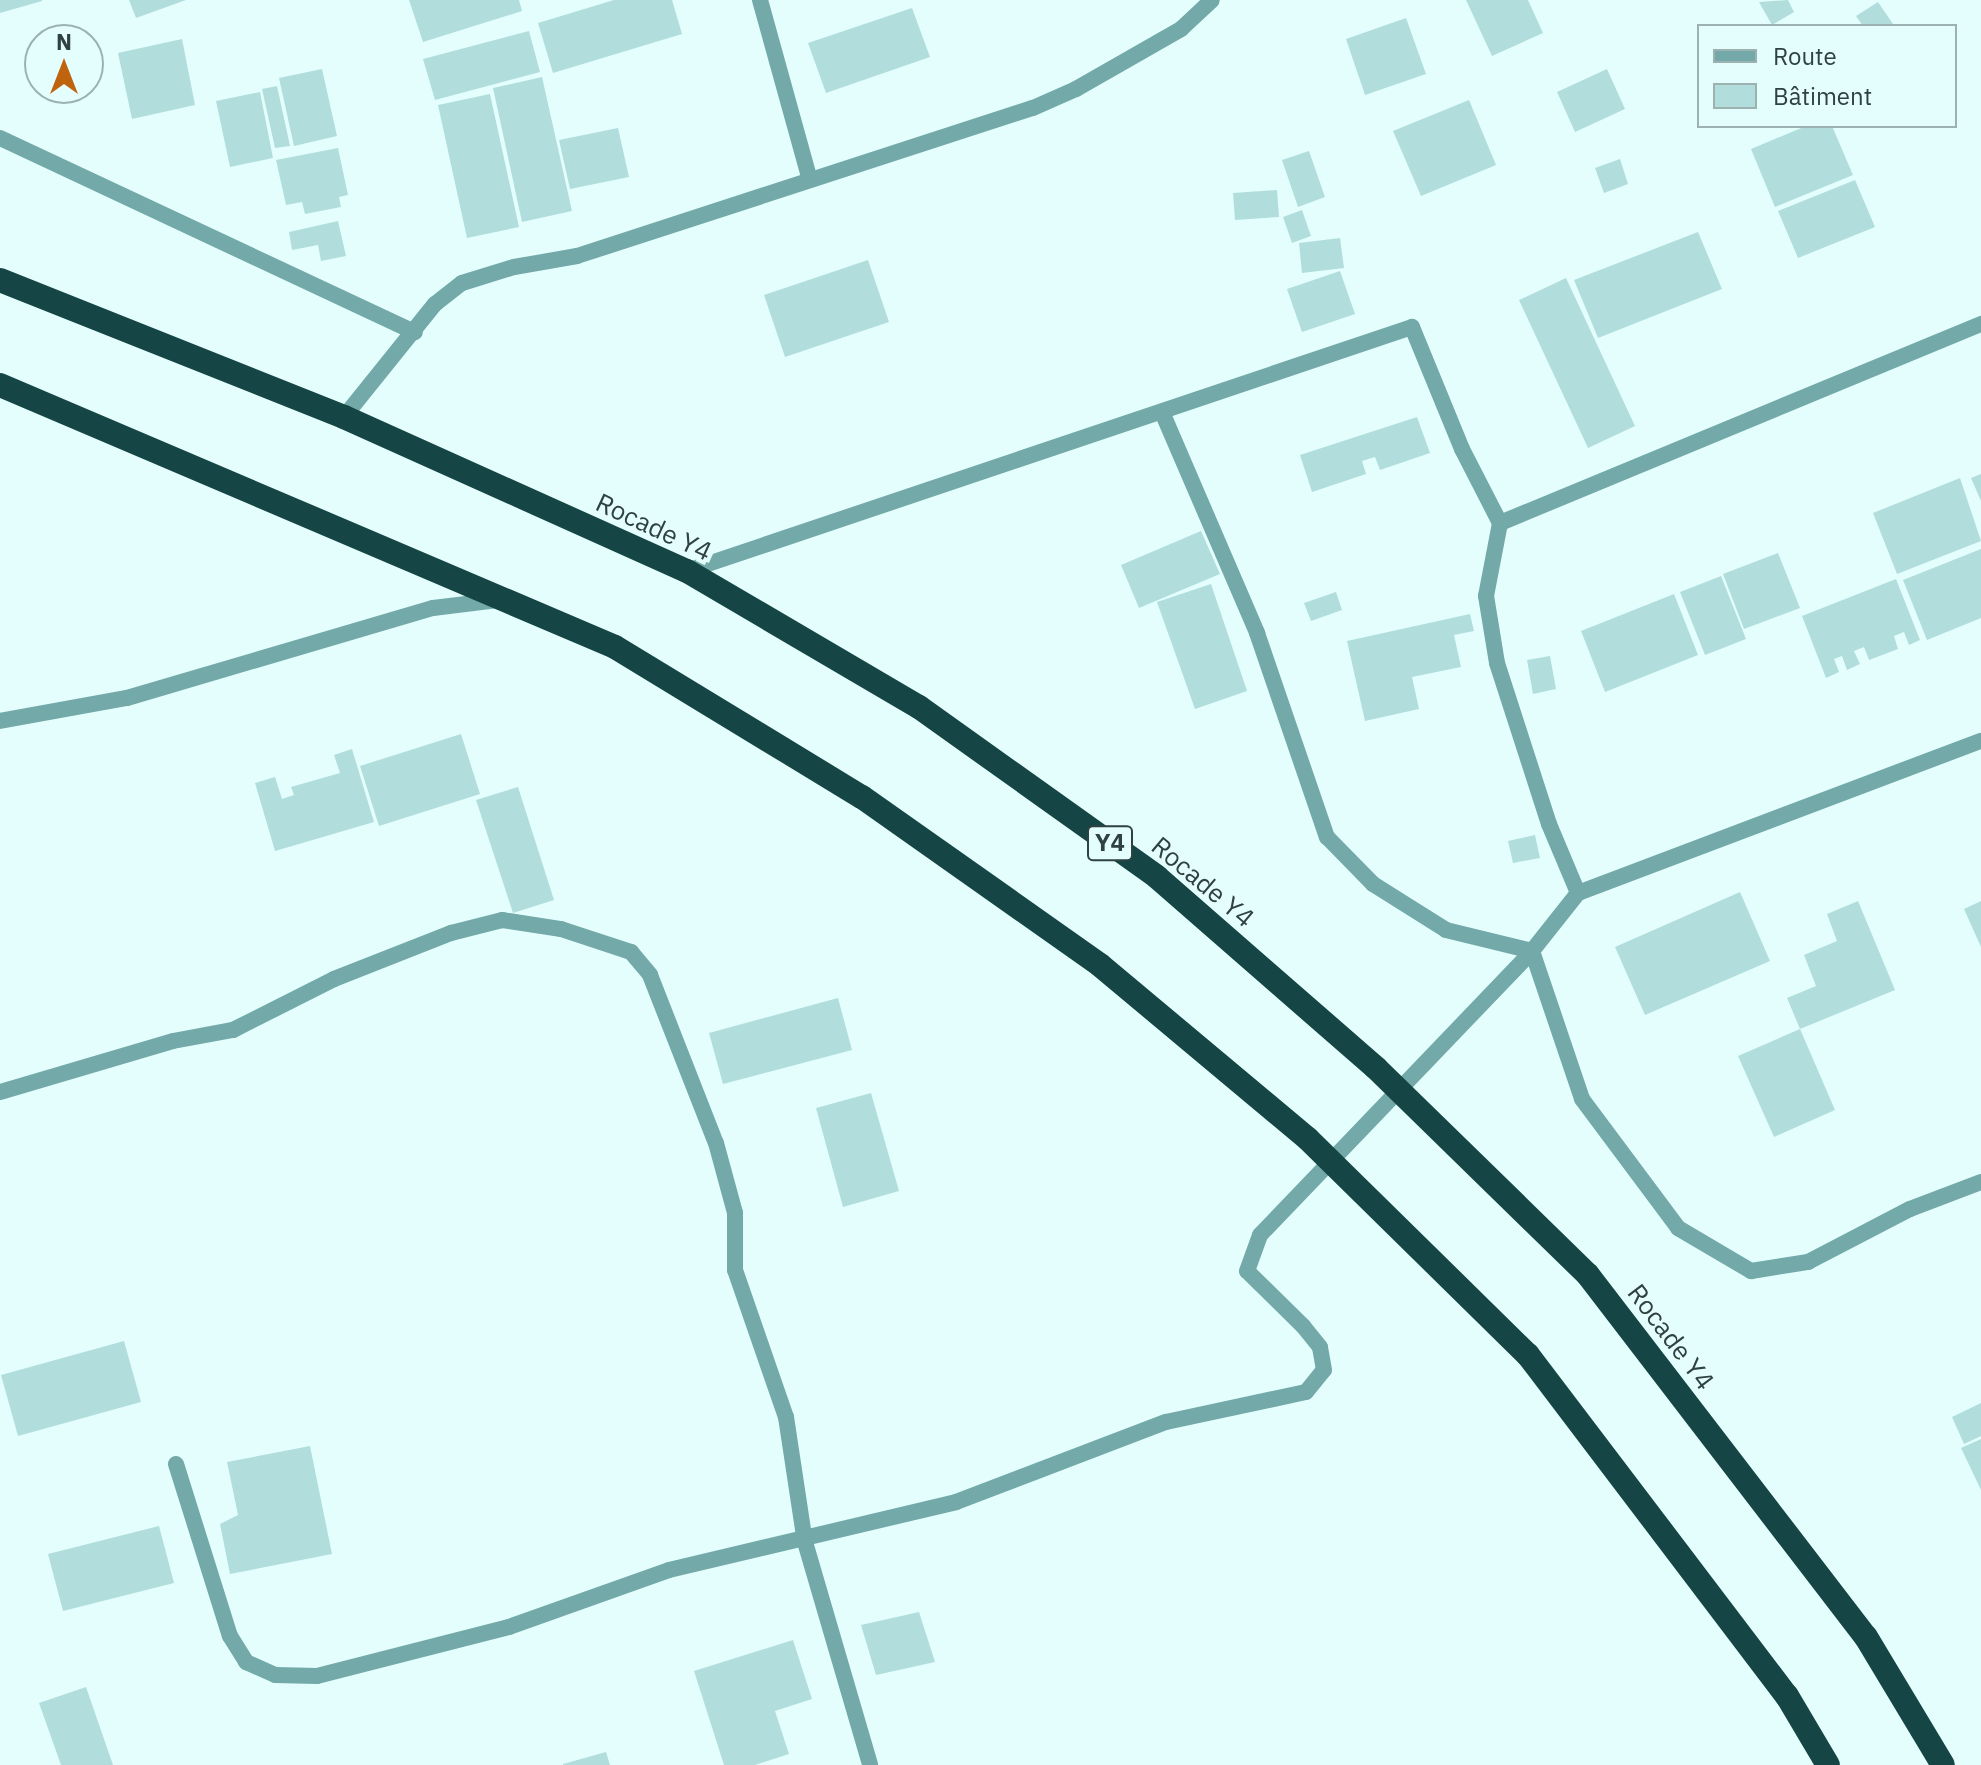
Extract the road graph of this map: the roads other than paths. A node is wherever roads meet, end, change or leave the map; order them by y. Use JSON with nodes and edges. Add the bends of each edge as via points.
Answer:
{"nodes":[{"id":1,"x":760,"y":0,"type":"edge"},
{"id":2,"x":1212,"y":0,"type":"edge"},
{"id":3,"x":0,"y":138,"type":"edge"},
{"id":4,"x":809,"y":177,"type":"junction"},
{"id":5,"x":0,"y":280,"type":"edge"},
{"id":6,"x":1981,"y":324,"type":"edge"},
{"id":7,"x":415,"y":332,"type":"junction"},
{"id":8,"x":0,"y":385,"type":"edge"},
{"id":9,"x":1162,"y":412,"type":"junction"},
{"id":10,"x":344,"y":417,"type":"junction"},
{"id":11,"x":1500,"y":523,"type":"junction"},
{"id":12,"x":687,"y":571,"type":"junction"},
{"id":13,"x":504,"y":600,"type":"junction"},
{"id":14,"x":0,"y":721,"type":"edge"},
{"id":15,"x":1981,"y":741,"type":"edge"},
{"id":16,"x":1578,"y":893,"type":"junction"},
{"id":17,"x":1532,"y":951,"type":"junction"},
{"id":18,"x":0,"y":1092,"type":"edge"},
{"id":19,"x":1981,"y":1182,"type":"edge"},
{"id":20,"x":176,"y":1464,"type":"dead end"},
{"id":21,"x":805,"y":1542,"type":"junction"},
{"id":22,"x":870,"y":1765,"type":"edge"},
{"id":23,"x":1828,"y":1765,"type":"edge"},
{"id":24,"x":1943,"y":1765,"type":"edge"}],
"edges":[{"from":1,"to":4,"type":"street"},
{"from":2,"to":4,"type":"street","via":[[1181,29],[1076,89]]},
{"from":3,"to":7,"type":"street"},
{"from":4,"to":7,"type":"street","via":[[577,256],[462,283],[435,304]]},
{"from":5,"to":10,"type":"highway","name":"Rocade Y4","number":"Y4"},
{"from":6,"to":11,"type":"street"},
{"from":7,"to":10,"type":"street"},
{"from":8,"to":13,"type":"highway"},
{"from":9,"to":11,"type":"street","via":[[1412,327],[1462,449]]},
{"from":9,"to":12,"type":"street"},
{"from":9,"to":17,"type":"street","via":[[1257,633],[1327,837],[1373,884],[1446,930]]},
{"from":10,"to":12,"type":"highway","name":"Rocade Y4","number":"Y4"},
{"from":11,"to":16,"type":"street","via":[[1486,596],[1497,663],[1549,824]]},
{"from":12,"to":24,"type":"highway","name":"Rocade Y4","number":"Y4","via":[[919,707],[1157,877],[1376,1068],[1588,1275],[1866,1637]]},
{"from":13,"to":14,"type":"street","via":[[433,608],[127,698]]},
{"from":13,"to":23,"type":"highway","via":[[615,647],[862,797],[1100,965],[1308,1139],[1528,1355],[1787,1696]]},
{"from":15,"to":16,"type":"street"},
{"from":16,"to":17,"type":"street"},
{"from":17,"to":19,"type":"street","via":[[1582,1099],[1678,1228],[1751,1271],[1808,1262],[1910,1209]]},
{"from":17,"to":21,"type":"street","via":[[1260,1235],[1247,1271],[1320,1347],[1324,1370],[1306,1392],[1166,1422],[956,1502]]},
{"from":18,"to":21,"type":"street","via":[[173,1041],[233,1030],[334,979],[451,933],[502,920],[605,940],[631,952],[650,975],[716,1143],[735,1213],[735,1270],[786,1417]]},
{"from":20,"to":21,"type":"street","via":[[230,1636],[246,1662],[275,1675],[317,1676],[398,1659],[509,1627],[669,1570]]},
{"from":21,"to":22,"type":"street"}]}
